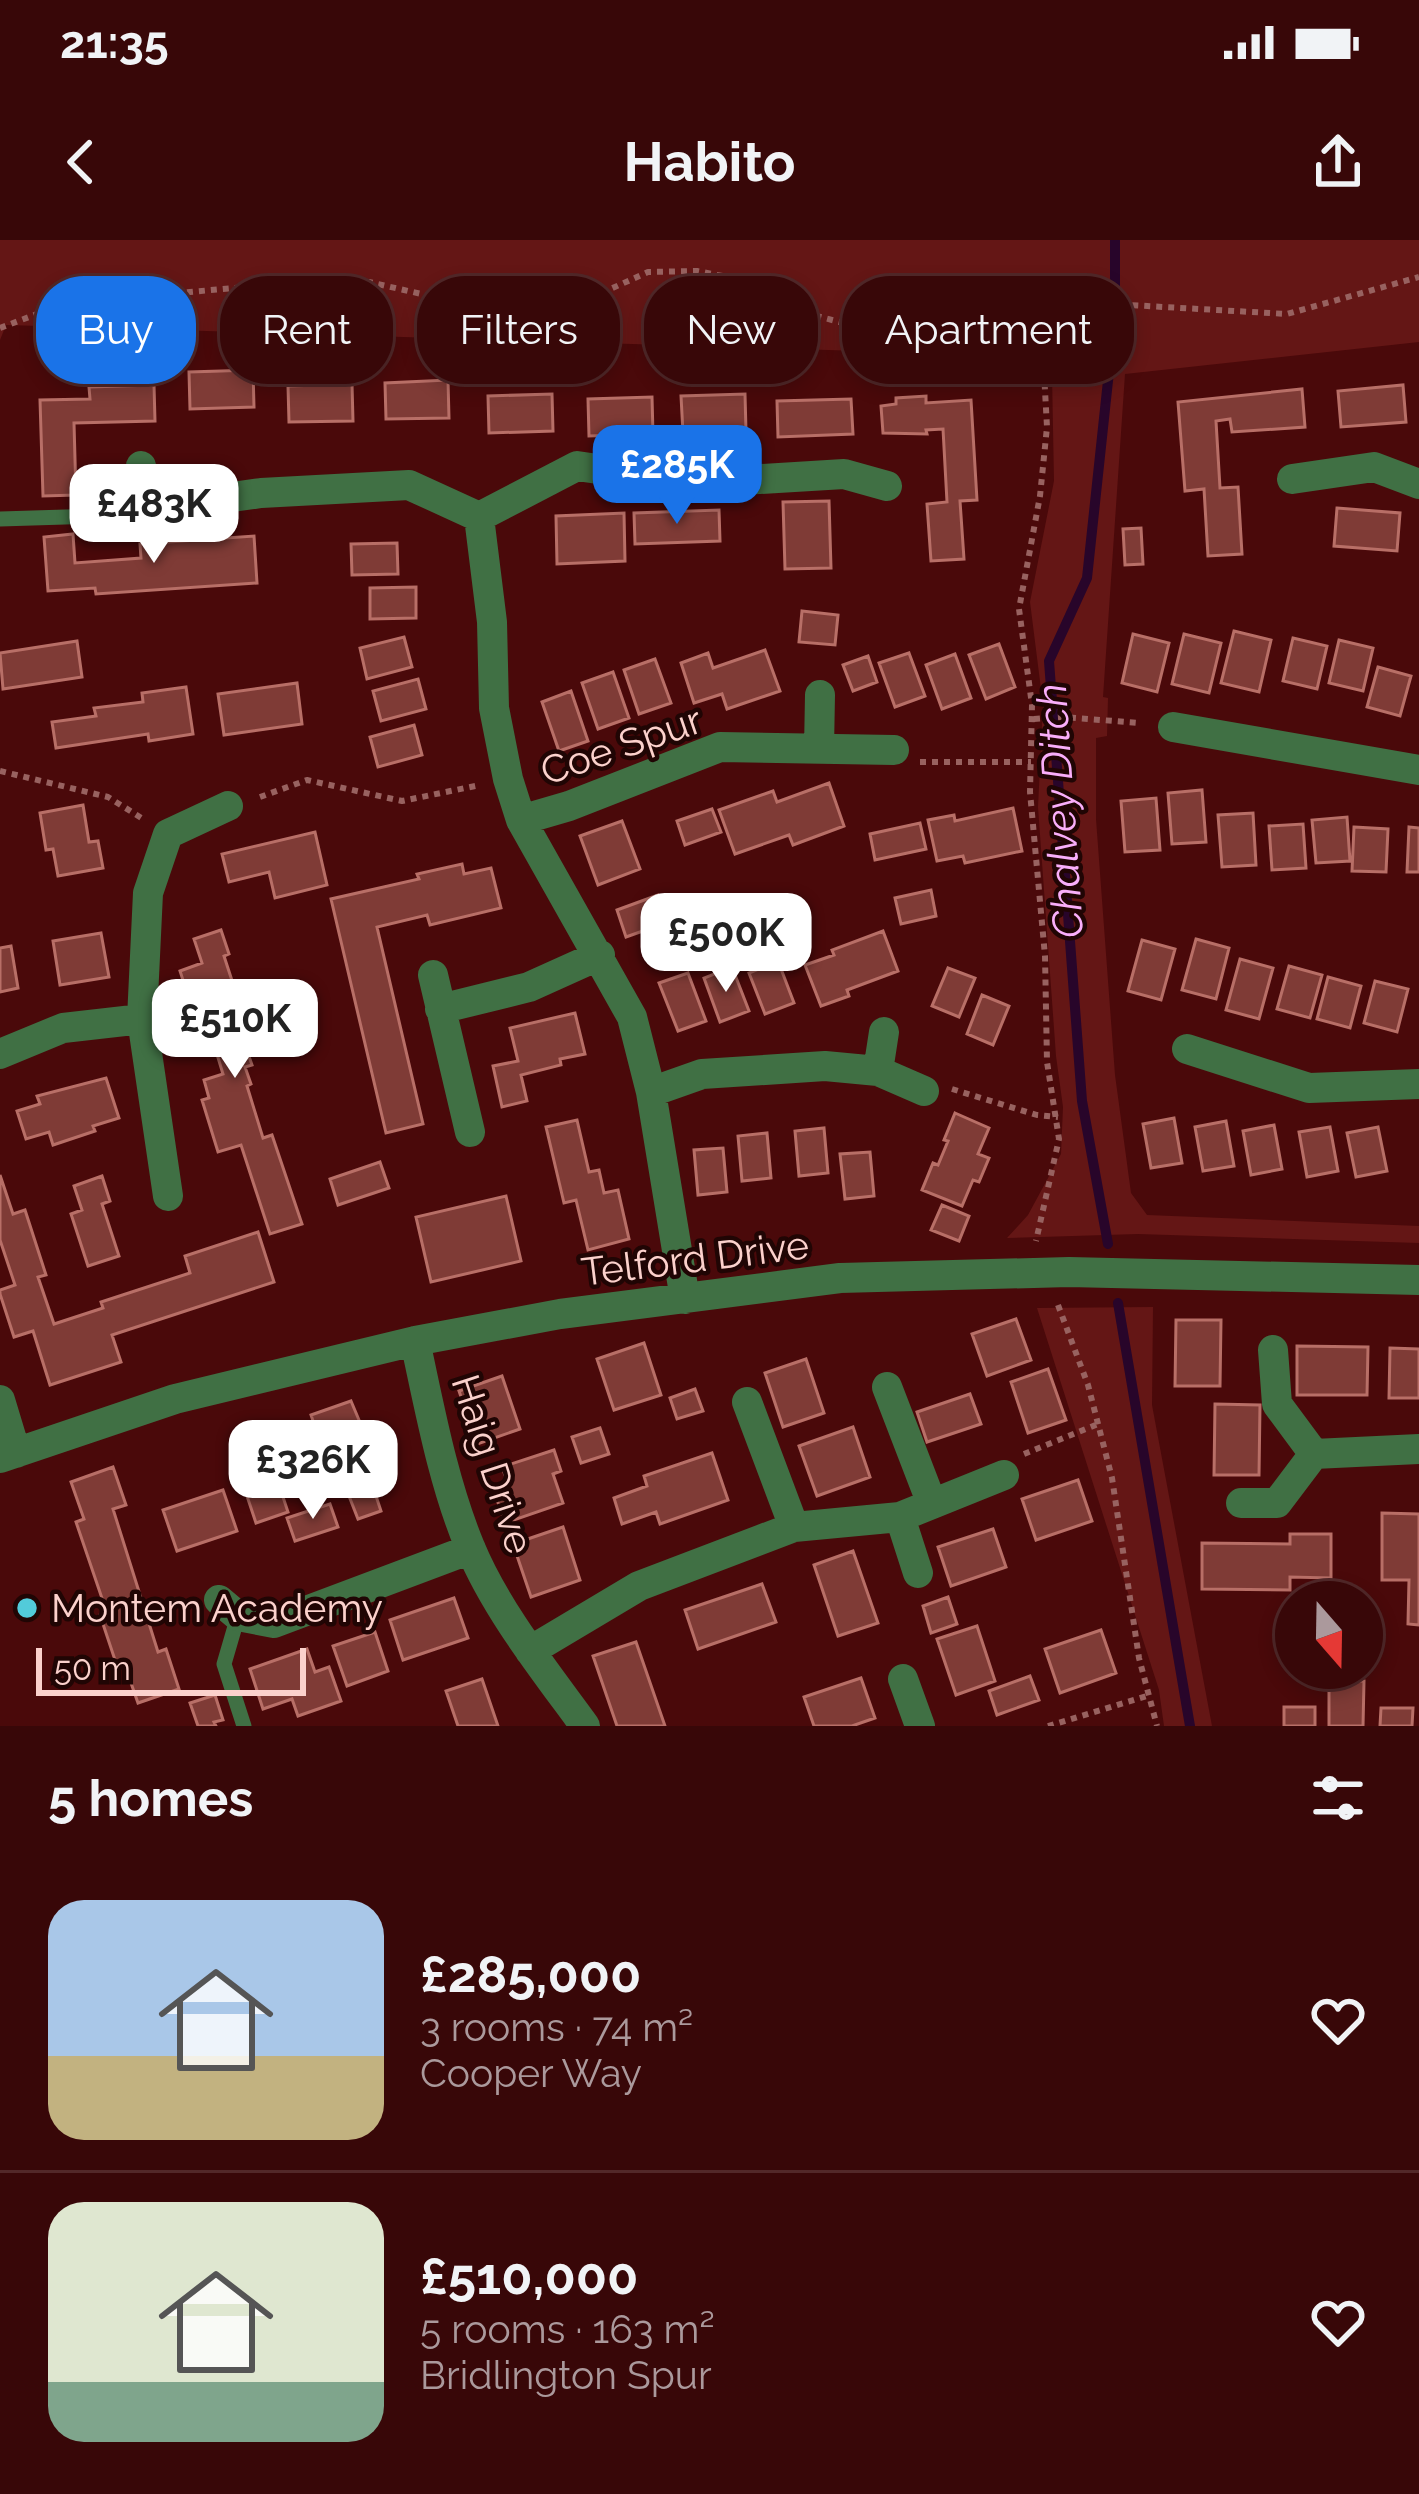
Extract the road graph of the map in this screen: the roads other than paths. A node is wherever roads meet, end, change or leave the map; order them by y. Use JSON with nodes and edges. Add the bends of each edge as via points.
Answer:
{"nodes":[{"id":1,"x":141,"y":466,"type":"dead end"},
{"id":2,"x":1292,"y":479,"type":"dead end"},
{"id":3,"x":1419,"y":484,"type":"edge"},
{"id":4,"x":887,"y":486,"type":"dead end"},
{"id":5,"x":149,"y":509,"type":"junction"},
{"id":6,"x":98,"y":516,"type":"joint"},
{"id":7,"x":479,"y":517,"type":"junction"},
{"id":8,"x":0,"y":519,"type":"edge"},
{"id":9,"x":820,"y":695,"type":"dead end"},
{"id":10,"x":1173,"y":728,"type":"road end"},
{"id":11,"x":819,"y":748,"type":"junction"},
{"id":12,"x":893,"y":750,"type":"road end"},
{"id":13,"x":1419,"y":770,"type":"edge"},
{"id":14,"x":228,"y":806,"type":"road end"},
{"id":15,"x":521,"y":820,"type":"junction"},
{"id":16,"x":600,"y":955,"type":"junction"},
{"id":17,"x":433,"y":975,"type":"dead end"},
{"id":18,"x":440,"y":1009,"type":"junction"},
{"id":19,"x":142,"y":1018,"type":"junction"},
{"id":20,"x":884,"y":1032,"type":"dead end"},
{"id":21,"x":1187,"y":1049,"type":"dead end"},
{"id":22,"x":0,"y":1054,"type":"edge"},
{"id":23,"x":878,"y":1071,"type":"junction"},
{"id":24,"x":1419,"y":1084,"type":"edge"},
{"id":25,"x":924,"y":1091,"type":"road end"},
{"id":26,"x":651,"y":1092,"type":"junction"},
{"id":27,"x":470,"y":1132,"type":"dead end"},
{"id":28,"x":168,"y":1196,"type":"dead end"},
{"id":29,"x":1419,"y":1280,"type":"edge"},
{"id":30,"x":686,"y":1299,"type":"junction"},
{"id":31,"x":416,"y":1341,"type":"junction"},
{"id":32,"x":1273,"y":1350,"type":"dead end"},
{"id":33,"x":887,"y":1387,"type":"dead end"},
{"id":34,"x":0,"y":1400,"type":"edge"},
{"id":35,"x":747,"y":1402,"type":"dead end"},
{"id":36,"x":1419,"y":1449,"type":"edge"},
{"id":37,"x":1314,"y":1454,"type":"junction"},
{"id":38,"x":8,"y":1456,"type":"edge"},
{"id":39,"x":1004,"y":1475,"type":"road end"},
{"id":40,"x":1241,"y":1503,"type":"dead end"},
{"id":41,"x":932,"y":1504,"type":"junction"},
{"id":42,"x":900,"y":1517,"type":"junction"},
{"id":43,"x":794,"y":1528,"type":"junction"},
{"id":44,"x":471,"y":1549,"type":"junction"},
{"id":45,"x":918,"y":1573,"type":"dead end"},
{"id":46,"x":228,"y":1608,"type":"joint"},
{"id":47,"x":530,"y":1651,"type":"junction"},
{"id":48,"x":903,"y":1679,"type":"dead end"},
{"id":49,"x":244,"y":1726,"type":"edge"},
{"id":50,"x":585,"y":1726,"type":"edge"},
{"id":51,"x":920,"y":1726,"type":"edge"}],
"edges":[{"from":1,"to":5,"type":"street"},
{"from":2,"to":3,"type":"street","via":[[1374,467]]},
{"from":4,"to":7,"type":"street","via":[[844,474],[694,483],[577,466]]},
{"from":5,"to":6,"type":"street"},
{"from":5,"to":7,"type":"street","via":[[409,485]]},
{"from":6,"to":8,"type":"lane"},
{"from":7,"to":15,"type":"street","via":[[494,708]]},
{"from":9,"to":11,"type":"street"},
{"from":10,"to":13,"type":"street"},
{"from":11,"to":12,"type":"street","name":"Coe Spur"},
{"from":11,"to":15,"type":"street","name":"Coe Spur","via":[[720,747]]},
{"from":14,"to":19,"type":"street","via":[[168,834],[148,893]]},
{"from":15,"to":16,"type":"street"},
{"from":16,"to":18,"type":"street","via":[[530,987]]},
{"from":16,"to":26,"type":"street","via":[[632,1017]]},
{"from":17,"to":18,"type":"street"},
{"from":18,"to":27,"type":"street"},
{"from":19,"to":22,"type":"street","via":[[63,1028]]},
{"from":19,"to":28,"type":"street"},
{"from":20,"to":23,"type":"street"},
{"from":21,"to":24,"type":"street","via":[[1309,1088]]},
{"from":23,"to":25,"type":"street"},
{"from":23,"to":26,"type":"street","via":[[701,1074]]},
{"from":26,"to":30,"type":"street"},
{"from":29,"to":30,"type":"street","name":"Telford Drive","via":[[840,1278]]},
{"from":30,"to":31,"type":"street","name":"Telford Drive"},
{"from":31,"to":38,"type":"street","name":"Telford Drive","via":[[175,1399]]},
{"from":31,"to":44,"type":"street","name":"Haig Drive"},
{"from":32,"to":37,"type":"street","via":[[1277,1403]]},
{"from":33,"to":41,"type":"street"},
{"from":34,"to":38,"type":"street"},
{"from":35,"to":43,"type":"street"},
{"from":36,"to":37,"type":"street"},
{"from":37,"to":40,"type":"street","via":[[1277,1503]]},
{"from":39,"to":41,"type":"street"},
{"from":41,"to":42,"type":"street"},
{"from":42,"to":43,"type":"street"},
{"from":42,"to":45,"type":"street"},
{"from":43,"to":47,"type":"street","via":[[639,1586]]},
{"from":44,"to":46,"type":"street","via":[[274,1623]]},
{"from":44,"to":47,"type":"street","name":"Haig Drive"},
{"from":46,"to":49,"type":"lane","via":[[224,1664]]},
{"from":47,"to":50,"type":"street","name":"Haig Drive"},
{"from":48,"to":51,"type":"street"}]}
